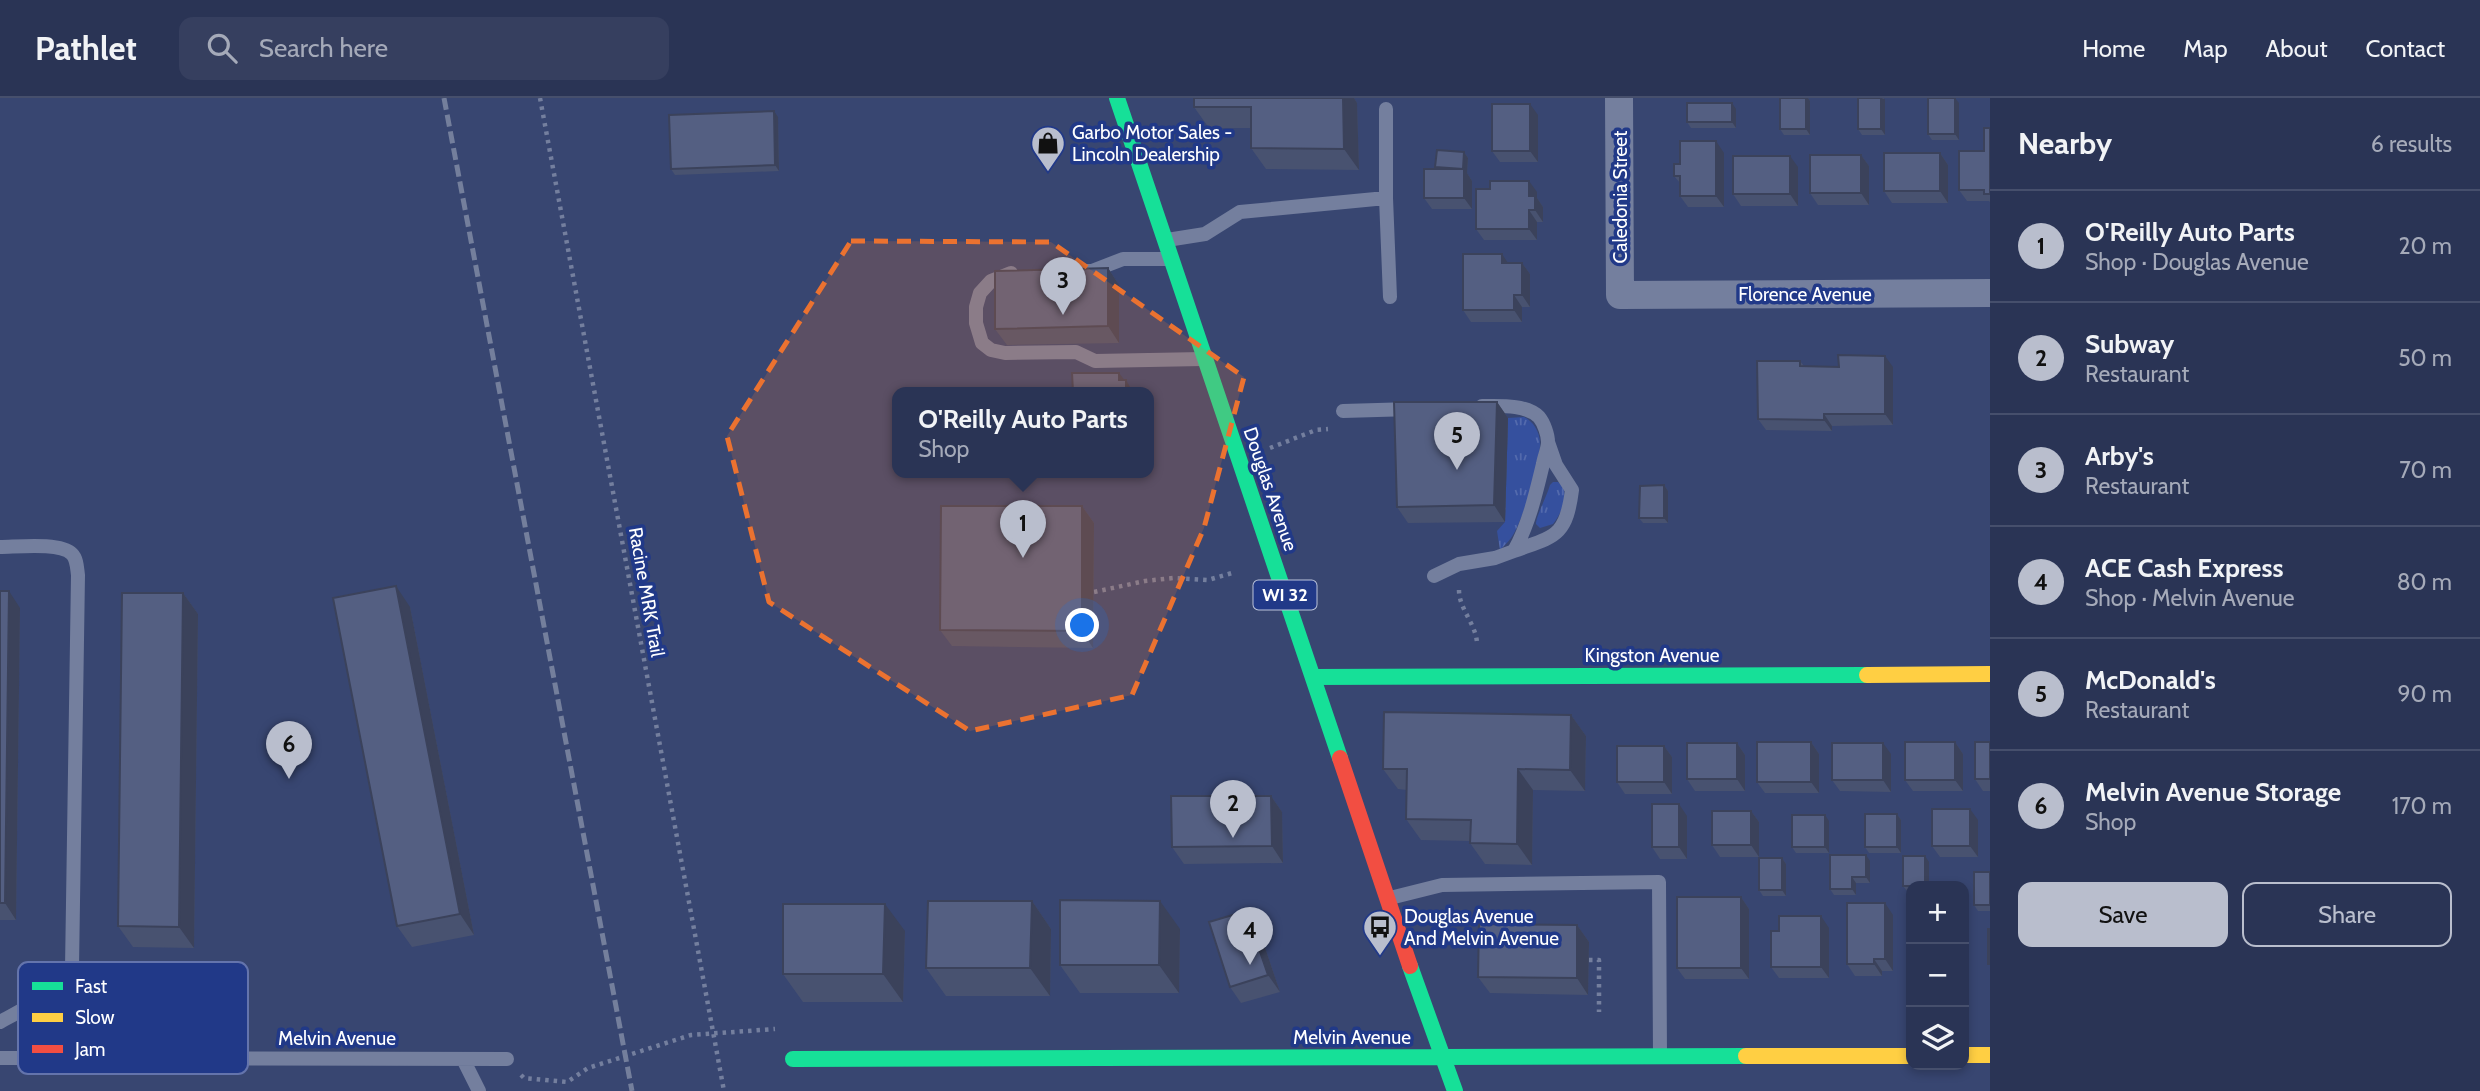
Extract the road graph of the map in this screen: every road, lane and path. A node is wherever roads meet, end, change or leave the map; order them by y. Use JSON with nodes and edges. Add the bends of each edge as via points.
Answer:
{"nodes":[{"id":1,"x":540,"y":98,"type":"edge"},
{"id":2,"x":1116,"y":98,"type":"edge"},
{"id":3,"x":1619,"y":98,"type":"edge"},
{"id":4,"x":1387,"y":109,"type":"dead end"},
{"id":5,"x":1386,"y":198,"type":"junction"},
{"id":6,"x":1165,"y":241,"type":"junction"},
{"id":7,"x":1171,"y":259,"type":"junction"},
{"id":8,"x":1068,"y":271,"type":"edge"},
{"id":9,"x":1031,"y":272,"type":"edge"},
{"id":10,"x":1990,"y":293,"type":"edge"},
{"id":11,"x":1620,"y":295,"type":"joint"},
{"id":12,"x":1390,"y":297,"type":"dead end"},
{"id":13,"x":1205,"y":359,"type":"junction"},
{"id":14,"x":1472,"y":407,"type":"edge"},
{"id":15,"x":1421,"y":408,"type":"edge"},
{"id":16,"x":1343,"y":411,"type":"dead end"},
{"id":17,"x":1335,"y":428,"type":"dead end"},
{"id":18,"x":1548,"y":442,"type":"junction"},
{"id":19,"x":1240,"y":460,"type":"junction"},
{"id":20,"x":0,"y":547,"type":"edge"},
{"id":21,"x":1514,"y":551,"type":"junction"},
{"id":22,"x":1459,"y":564,"type":"junction"},
{"id":23,"x":1231,"y":573,"type":"dead end"},
{"id":24,"x":1434,"y":576,"type":"dead end"},
{"id":25,"x":1094,"y":592,"type":"dead end"},
{"id":26,"x":1990,"y":674,"type":"edge"},
{"id":27,"x":1477,"y":676,"type":"junction"},
{"id":28,"x":1313,"y":677,"type":"junction"},
{"id":29,"x":1388,"y":899,"type":"junction"},
{"id":30,"x":1589,"y":960,"type":"dead end"},
{"id":31,"x":72,"y":962,"type":"edge"},
{"id":32,"x":18,"y":1012,"type":"edge"},
{"id":33,"x":1599,"y":1012,"type":"dead end"},
{"id":34,"x":0,"y":1022,"type":"edge"},
{"id":35,"x":714,"y":1035,"type":"junction"},
{"id":36,"x":1969,"y":1055,"type":"edge"},
{"id":37,"x":1990,"y":1055,"type":"edge"},
{"id":38,"x":1906,"y":1056,"type":"edge"},
{"id":39,"x":1660,"y":1057,"type":"junction"},
{"id":40,"x":0,"y":1058,"type":"edge"},
{"id":41,"x":18,"y":1058,"type":"edge"},
{"id":42,"x":1442,"y":1058,"type":"junction"},
{"id":43,"x":248,"y":1059,"type":"edge"},
{"id":44,"x":463,"y":1059,"type":"junction"},
{"id":45,"x":503,"y":1059,"type":"joint"},
{"id":46,"x":793,"y":1059,"type":"joint"},
{"id":47,"x":479,"y":1091,"type":"edge"},
{"id":48,"x":724,"y":1091,"type":"edge"},
{"id":49,"x":1455,"y":1091,"type":"edge"}],
"edges":[{"from":1,"to":35,"type":"path","name":"Racine MRK Trail"},
{"from":2,"to":6,"type":"street","name":"Douglas Avenue","number":"WI 32"},
{"from":3,"to":11,"type":"street","name":"Caledonia Street"},
{"from":4,"to":5,"type":"lane"},
{"from":5,"to":6,"type":"lane","via":[[1240,212],[1205,234]]},
{"from":5,"to":12,"type":"lane"},
{"from":6,"to":7,"type":"street","name":"Douglas Avenue","number":"WI 32"},
{"from":7,"to":8,"type":"lane","via":[[1123,260],[1092,271]]},
{"from":7,"to":13,"type":"street","name":"Douglas Avenue","number":"WI 32"},
{"from":9,"to":13,"type":"lane","via":[[1007,273],[990,281],[980,293],[976,323],[990,350],[1076,352],[1095,361]]},
{"from":10,"to":11,"type":"street","name":"Florence Avenue"},
{"from":13,"to":19,"type":"street","name":"Douglas Avenue","number":"WI 32"},
{"from":14,"to":18,"type":"lane","via":[[1529,410],[1539,418]]},
{"from":15,"to":16,"type":"lane"},
{"from":17,"to":19,"type":"path","via":[[1316,430]]},
{"from":18,"to":21,"type":"lane","via":[[1531,511]]},
{"from":18,"to":21,"type":"lane","via":[[1573,490],[1566,522],[1554,536]]},
{"from":19,"to":28,"type":"street","name":"Douglas Avenue","number":"WI 32"},
{"from":20,"to":31,"type":"lane","via":[[59,547],[76,559]]},
{"from":21,"to":22,"type":"lane"},
{"from":22,"to":24,"type":"lane"},
{"from":22,"to":27,"type":"path","via":[[1459,598],[1476,634]]},
{"from":23,"to":25,"type":"path","via":[[1208,580],[1173,578]]},
{"from":26,"to":27,"type":"street","name":"Kingston Avenue"},
{"from":27,"to":28,"type":"street","name":"Kingston Avenue"},
{"from":28,"to":29,"type":"street","name":"Douglas Avenue","number":"WI 32"},
{"from":29,"to":39,"type":"lane","via":[[1442,885],[1659,882]]},
{"from":29,"to":42,"type":"street","name":"Douglas Avenue","number":"WI 32"},
{"from":30,"to":33,"type":"path","via":[[1599,960]]},
{"from":32,"to":34,"type":"lane"},
{"from":35,"to":45,"type":"path","via":[[691,1035],[645,1049],[588,1068],[567,1082],[524,1078]]},
{"from":35,"to":46,"type":"path","via":[[785,1029]]},
{"from":35,"to":48,"type":"path","name":"Racine MRK Trail"},
{"from":36,"to":37,"type":"street"},
{"from":38,"to":39,"type":"street","name":"Melvin Avenue"},
{"from":39,"to":42,"type":"street","name":"Melvin Avenue"},
{"from":40,"to":41,"type":"lane","name":"Melvin Avenue"},
{"from":42,"to":46,"type":"street","name":"Melvin Avenue"},
{"from":42,"to":49,"type":"street","name":"Douglas Avenue","number":"WI 32"},
{"from":43,"to":44,"type":"lane","name":"Melvin Avenue"},
{"from":44,"to":45,"type":"lane","name":"Melvin Avenue"},
{"from":44,"to":47,"type":"lane"}]}
